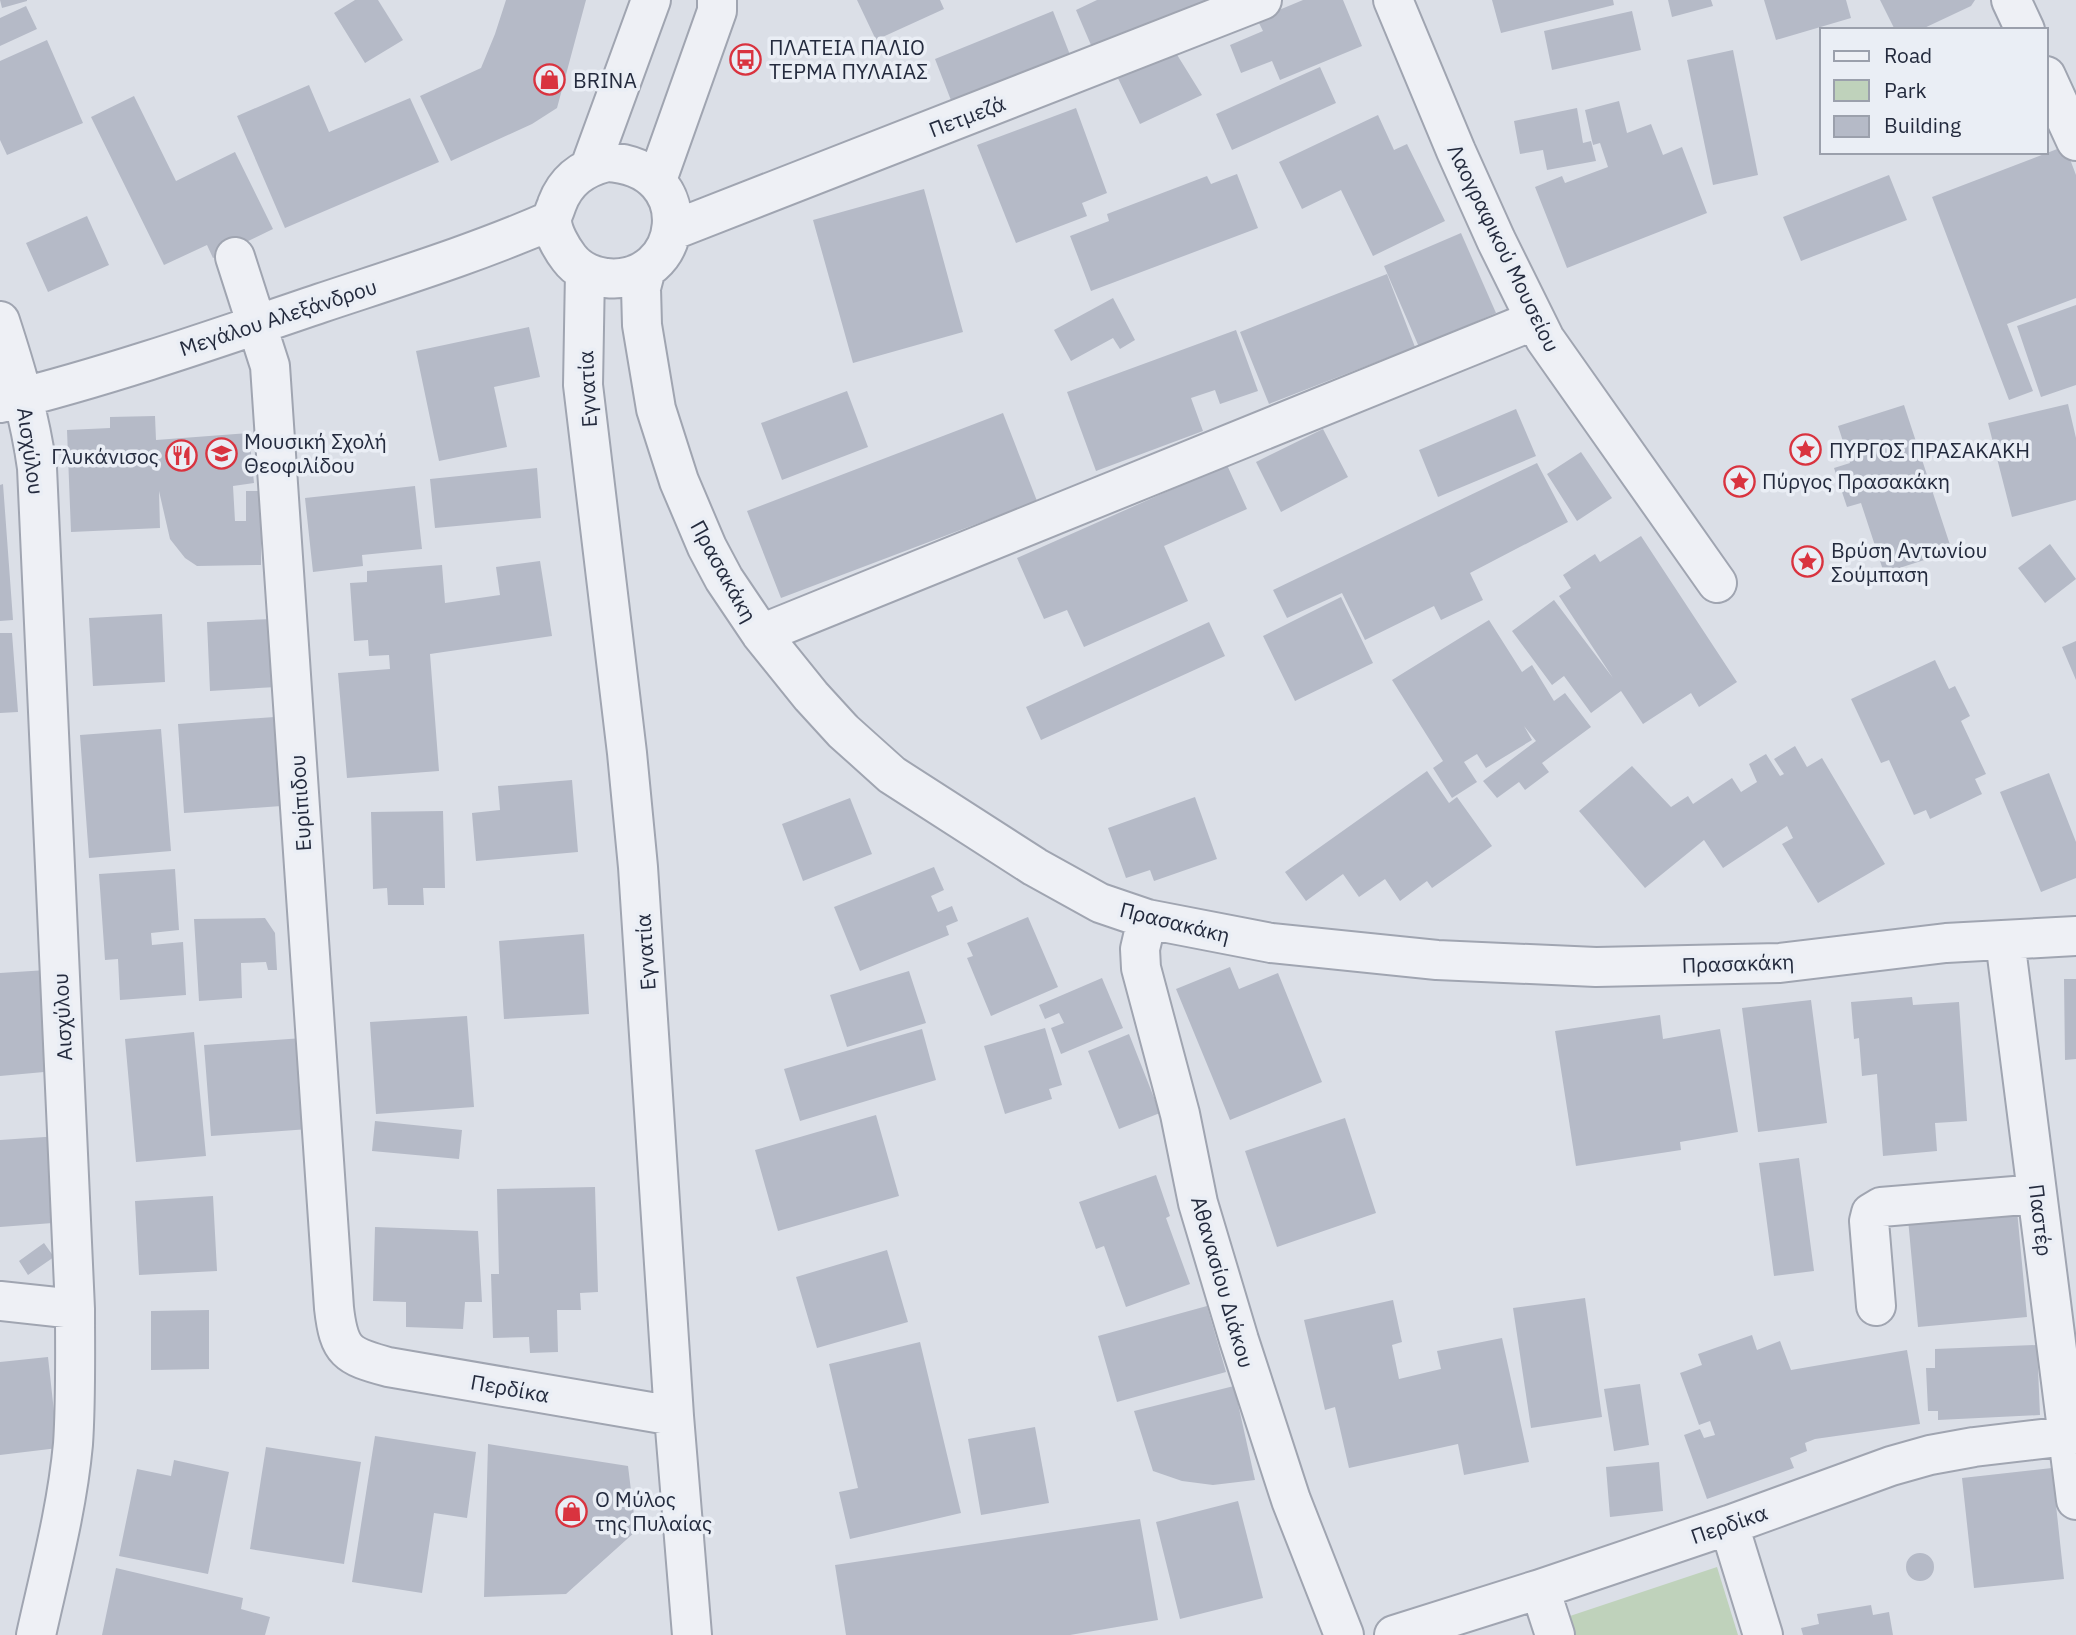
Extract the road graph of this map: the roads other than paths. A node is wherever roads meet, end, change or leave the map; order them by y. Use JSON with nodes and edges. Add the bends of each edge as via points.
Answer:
{"nodes":[{"id":1,"x":651,"y":0,"type":"edge"},
{"id":2,"x":717,"y":0,"type":"edge"},
{"id":3,"x":1262,"y":0,"type":"edge"},
{"id":4,"x":1393,"y":0,"type":"edge"},
{"id":5,"x":2011,"y":0,"type":"edge"},
{"id":6,"x":2024,"y":28,"type":"edge"},
{"id":7,"x":2048,"y":80,"type":"edge"},
{"id":8,"x":2076,"y":141,"type":"edge"},
{"id":9,"x":590,"y":167,"type":"junction"},
{"id":10,"x":656,"y":180,"type":"junction"},
{"id":11,"x":552,"y":220,"type":"junction"},
{"id":12,"x":671,"y":231,"type":"junction"},
{"id":13,"x":235,"y":257,"type":"dead end"},
{"id":14,"x":646,"y":269,"type":"junction"},
{"id":15,"x":584,"y":272,"type":"junction"},
{"id":16,"x":1535,"y":320,"type":"junction"},
{"id":17,"x":0,"y":321,"type":"edge"},
{"id":18,"x":258,"y":325,"type":"junction"},
{"id":19,"x":12,"y":400,"type":"edge"},
{"id":20,"x":1717,"y":583,"type":"dead end"},
{"id":21,"x":761,"y":634,"type":"junction"},
{"id":22,"x":1147,"y":919,"type":"junction"},
{"id":23,"x":2076,"y":936,"type":"edge"},
{"id":24,"x":2005,"y":940,"type":"junction"},
{"id":25,"x":2037,"y":1194,"type":"junction"},
{"id":26,"x":0,"y":1301,"type":"edge"},
{"id":27,"x":1876,"y":1306,"type":"dead end"},
{"id":28,"x":75,"y":1309,"type":"junction"},
{"id":29,"x":348,"y":1353,"type":"joint"},
{"id":30,"x":674,"y":1416,"type":"junction"},
{"id":31,"x":2068,"y":1436,"type":"junction"},
{"id":32,"x":2076,"y":1500,"type":"edge"},
{"id":33,"x":1729,"y":1525,"type":"junction"},
{"id":34,"x":1540,"y":1589,"type":"junction"},
{"id":35,"x":36,"y":1635,"type":"edge"},
{"id":36,"x":692,"y":1635,"type":"edge"},
{"id":37,"x":1344,"y":1635,"type":"edge"},
{"id":38,"x":1394,"y":1635,"type":"edge"},
{"id":39,"x":1555,"y":1635,"type":"edge"},
{"id":40,"x":1763,"y":1635,"type":"edge"}],
"edges":[{"from":1,"to":9,"type":"street"},
{"from":2,"to":10,"type":"street","via":[[717,11]]},
{"from":3,"to":12,"type":"street","name":"Πετμεζά"},
{"from":4,"to":16,"type":"street","name":"Λαογραφικού Μουσείου","via":[[1456,151]]},
{"from":5,"to":6,"type":"street"},
{"from":7,"to":8,"type":"street"},
{"from":9,"to":10,"type":"street","via":[[626,163]]},
{"from":9,"to":11,"type":"street","via":[[564,188]]},
{"from":10,"to":12,"type":"street","via":[[667,196]]},
{"from":11,"to":15,"type":"street","via":[[562,250]]},
{"from":11,"to":18,"type":"street","name":"Μεγάλου Αλεξάνδρου","via":[[475,252]]},
{"from":12,"to":14,"type":"street","via":[[667,246]]},
{"from":13,"to":18,"type":"street","name":"Ευρίπιδου"},
{"from":14,"to":15,"type":"street","via":[[615,279]]},
{"from":14,"to":21,"type":"street","name":"Πρασακάκη","via":[[641,288],[642,326],[656,409],[707,547]]},
{"from":15,"to":30,"type":"street","name":"Εγνατία","via":[[583,385],[638,867]]},
{"from":16,"to":20,"type":"street","name":"Λαογραφικού Μουσείου"},
{"from":16,"to":21,"type":"street"},
{"from":17,"to":19,"type":"street","name":"Αισχύλου"},
{"from":18,"to":19,"type":"street","name":"Μεγάλου Αλεξάνδρου"},
{"from":18,"to":29,"type":"street","name":"Ευρίπιδου","via":[[270,366],[334,1308]]},
{"from":19,"to":28,"type":"street","name":"Αισχύλου","via":[[32,433],[37,468]]},
{"from":21,"to":22,"type":"street","name":"Πρασακάκη","via":[[811,696],[892,775],[1066,885]]},
{"from":22,"to":24,"type":"street","name":"Πρασακάκη","via":[[1271,943],[1361,953],[1596,967],[1780,963]]},
{"from":22,"to":37,"type":"street","name":"Αθανασίου Διάκου","via":[[1140,949],[1142,968],[1198,1203],[1267,1430]]},
{"from":23,"to":24,"type":"street","name":"Πρασακάκη"},
{"from":24,"to":25,"type":"street","name":"Παστέρ"},
{"from":25,"to":27,"type":"street","via":[[1881,1207],[1871,1213]]},
{"from":25,"to":31,"type":"street","name":"Παστέρ"},
{"from":26,"to":28,"type":"street"},
{"from":28,"to":35,"type":"street","name":"Αισχύλου","via":[[69,1473]]},
{"from":29,"to":30,"type":"street","name":"Περδίκα","via":[[404,1370]]},
{"from":30,"to":36,"type":"street","name":"Εγνατία"},
{"from":31,"to":32,"type":"street","name":"Παστέρ"},
{"from":31,"to":33,"type":"street","name":"Περδίκα","via":[[1930,1455]]},
{"from":33,"to":34,"type":"street","name":"Περδίκα"},
{"from":33,"to":40,"type":"street"},
{"from":34,"to":38,"type":"street","name":"Περδίκα"},
{"from":34,"to":39,"type":"street"}]}
